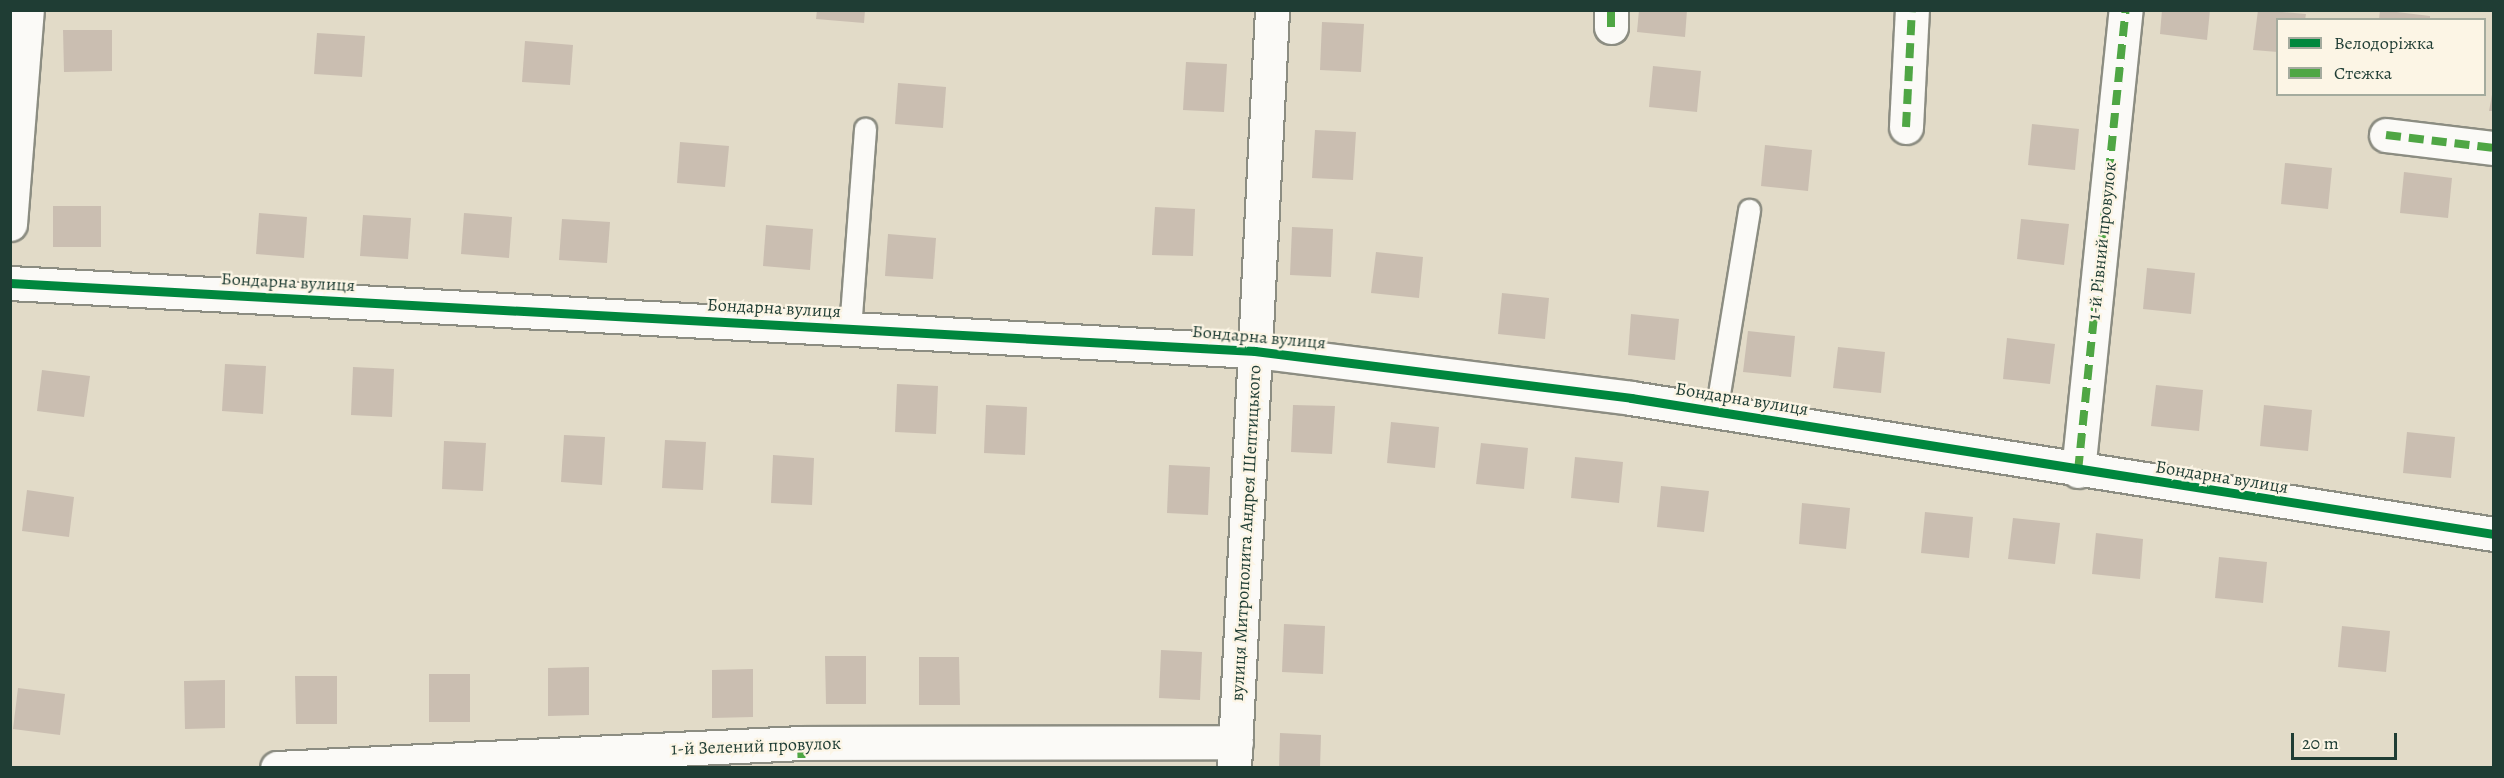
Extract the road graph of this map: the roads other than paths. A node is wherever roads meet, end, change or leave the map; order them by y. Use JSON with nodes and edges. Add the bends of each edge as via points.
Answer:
{"nodes":[{"id":1,"x":27,"y":10,"type":"edge"},
{"id":2,"x":1272,"y":10,"type":"edge"},
{"id":3,"x":1911,"y":10,"type":"edge"},
{"id":4,"x":2126,"y":10,"type":"edge"},
{"id":5,"x":1906,"y":127,"type":"dead end"},
{"id":6,"x":865,"y":129,"type":"dead end"},
{"id":7,"x":2386,"y":135,"type":"dead end"},
{"id":8,"x":2493,"y":148,"type":"edge"},
{"id":9,"x":1749,"y":210,"type":"dead end"},
{"id":10,"x":10,"y":224,"type":"edge"},
{"id":11,"x":10,"y":283,"type":"edge"},
{"id":12,"x":850,"y":329,"type":"junction"},
{"id":13,"x":1256,"y":351,"type":"junction"},
{"id":14,"x":1716,"y":412,"type":"junction"},
{"id":15,"x":2078,"y":471,"type":"junction"},
{"id":16,"x":2493,"y":534,"type":"edge"},
{"id":17,"x":802,"y":755,"type":"edge"},
{"id":18,"x":1235,"y":755,"type":"edge"},
{"id":19,"x":315,"y":767,"type":"edge"},
{"id":20,"x":277,"y":768,"type":"edge"}],
"edges":[{"from":1,"to":10,"type":"street"},
{"from":2,"to":13,"type":"street","name":"вулиця Митрополита Андрея Шептицького"},
{"from":3,"to":5,"type":"street"},
{"from":4,"to":15,"type":"street","name":"1-й Рівний провулок"},
{"from":6,"to":12,"type":"lane"},
{"from":7,"to":8,"type":"street"},
{"from":9,"to":14,"type":"lane"},
{"from":11,"to":12,"type":"street","name":"Бондарна вулиця"},
{"from":12,"to":13,"type":"street","name":"Бондарна вулиця"},
{"from":13,"to":14,"type":"street","name":"Бондарна вулиця"},
{"from":13,"to":18,"type":"street","name":"вулиця Митрополита Андрея Шептицького"},
{"from":14,"to":15,"type":"street","name":"Бондарна вулиця"},
{"from":15,"to":16,"type":"street","name":"Бондарна вулиця"},
{"from":17,"to":18,"type":"street","name":"1-й Зелений провулок"},
{"from":17,"to":19,"type":"street","name":"1-й Зелений провулок"},
{"from":19,"to":20,"type":"street","name":"1-й Зелений провулок"}]}
